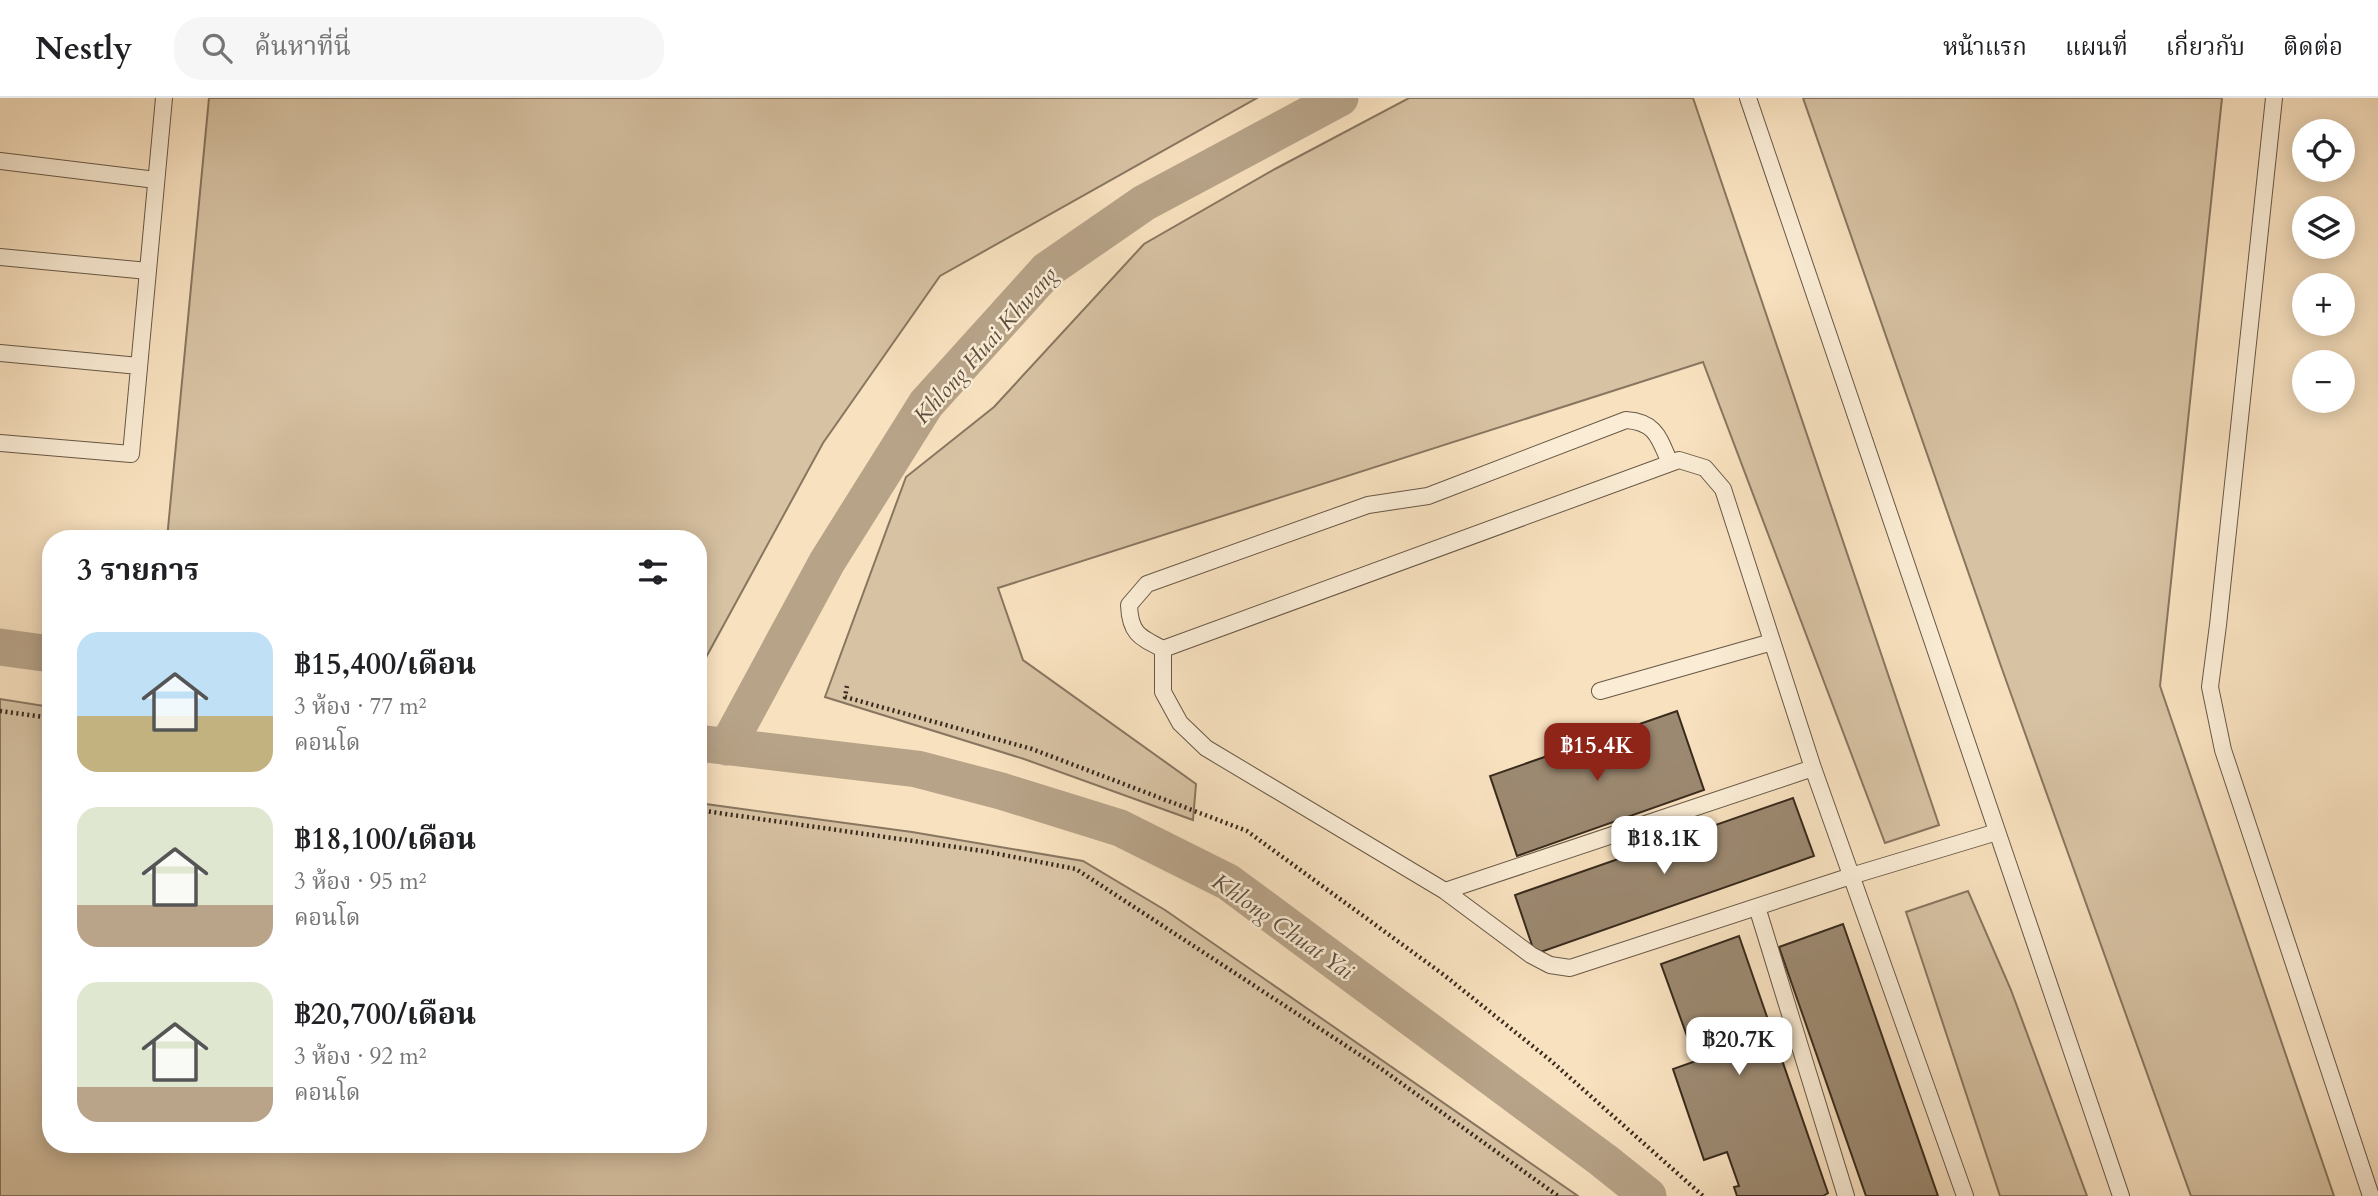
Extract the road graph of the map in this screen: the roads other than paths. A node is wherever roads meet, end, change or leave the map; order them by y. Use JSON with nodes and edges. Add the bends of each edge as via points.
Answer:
{"nodes":[{"id":1,"x":164,"y":98,"type":"edge"},
{"id":2,"x":1748,"y":98,"type":"edge"},
{"id":3,"x":2273,"y":98,"type":"edge"},
{"id":4,"x":0,"y":162,"type":"edge"},
{"id":5,"x":156,"y":180,"type":"junction"},
{"id":6,"x":0,"y":257,"type":"edge"},
{"id":7,"x":148,"y":271,"type":"junction"},
{"id":8,"x":0,"y":353,"type":"edge"},
{"id":9,"x":139,"y":366,"type":"junction"},
{"id":10,"x":0,"y":443,"type":"edge"},
{"id":11,"x":1670,"y":463,"type":"junction"},
{"id":12,"x":1772,"y":642,"type":"junction"},
{"id":13,"x":1163,"y":649,"type":"junction"},
{"id":14,"x":1600,"y":691,"type":"dead end"},
{"id":15,"x":1813,"y":768,"type":"junction"},
{"id":16,"x":1997,"y":832,"type":"junction"},
{"id":17,"x":1851,"y":876,"type":"junction"},
{"id":18,"x":1445,"y":891,"type":"junction"},
{"id":19,"x":1757,"y":907,"type":"junction"},
{"id":20,"x":1846,"y":1196,"type":"edge"},
{"id":21,"x":1965,"y":1196,"type":"edge"},
{"id":22,"x":2121,"y":1196,"type":"edge"},
{"id":23,"x":2371,"y":1196,"type":"edge"}],
"edges":[{"from":1,"to":5,"type":"lane"},
{"from":2,"to":16,"type":"lane"},
{"from":3,"to":23,"type":"lane","via":[[2210,687],[2223,750]]},
{"from":4,"to":5,"type":"lane"},
{"from":5,"to":7,"type":"lane"},
{"from":6,"to":7,"type":"lane"},
{"from":7,"to":9,"type":"lane"},
{"from":8,"to":9,"type":"lane"},
{"from":9,"to":10,"type":"lane","via":[[131,454]]},
{"from":11,"to":12,"type":"lane","via":[[1679,460],[1705,468],[1723,489]]},
{"from":11,"to":13,"type":"lane"},
{"from":11,"to":13,"type":"lane","via":[[1657,433],[1642,421],[1626,420],[1428,496],[1368,505],[1147,584],[1129,605],[1130,622],[1140,638]]},
{"from":12,"to":14,"type":"lane"},
{"from":12,"to":15,"type":"lane"},
{"from":13,"to":18,"type":"lane","via":[[1163,692],[1180,723],[1206,748]]},
{"from":15,"to":17,"type":"lane"},
{"from":15,"to":18,"type":"lane"},
{"from":16,"to":17,"type":"lane"},
{"from":16,"to":22,"type":"lane"},
{"from":17,"to":19,"type":"lane"},
{"from":17,"to":21,"type":"lane"},
{"from":18,"to":19,"type":"lane","via":[[1531,955],[1549,965],[1570,968]]},
{"from":19,"to":20,"type":"lane"}]}
